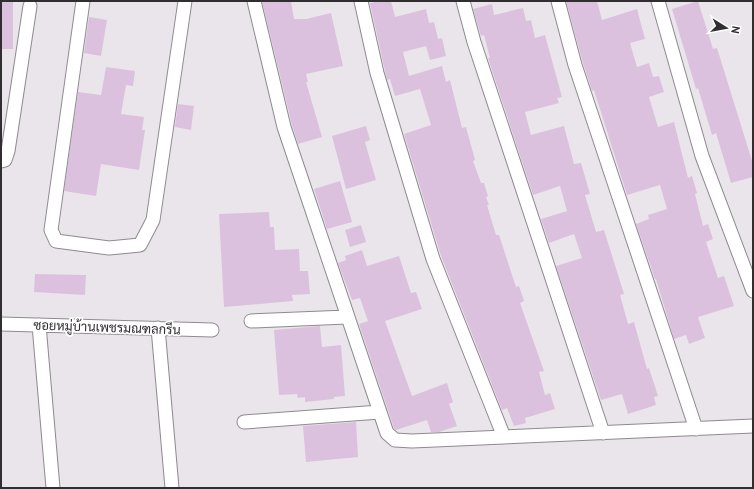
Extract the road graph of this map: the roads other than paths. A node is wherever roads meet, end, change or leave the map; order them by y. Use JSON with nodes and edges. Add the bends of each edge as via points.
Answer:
{"nodes":[{"id":1,"x":84,"y":1,"type":"edge"},
{"id":2,"x":185,"y":1,"type":"edge"},
{"id":3,"x":254,"y":1,"type":"edge"},
{"id":4,"x":361,"y":1,"type":"edge"},
{"id":5,"x":463,"y":1,"type":"edge"},
{"id":6,"x":558,"y":1,"type":"edge"},
{"id":7,"x":658,"y":1,"type":"edge"},
{"id":8,"x":30,"y":6,"type":"dead end"},
{"id":9,"x":1,"y":161,"type":"edge"},
{"id":10,"x":753,"y":291,"type":"edge"},
{"id":11,"x":346,"y":317,"type":"junction"},
{"id":12,"x":251,"y":321,"type":"dead end"},
{"id":13,"x":1,"y":324,"type":"edge"},
{"id":14,"x":39,"y":325,"type":"junction"},
{"id":15,"x":158,"y":328,"type":"junction"},
{"id":16,"x":212,"y":330,"type":"dead end"},
{"id":17,"x":380,"y":412,"type":"junction"},
{"id":18,"x":244,"y":422,"type":"dead end"},
{"id":19,"x":753,"y":426,"type":"edge"},
{"id":20,"x":696,"y":429,"type":"junction"},
{"id":21,"x":603,"y":433,"type":"junction"},
{"id":22,"x":504,"y":437,"type":"junction"},
{"id":23,"x":53,"y":488,"type":"edge"},
{"id":24,"x":172,"y":488,"type":"edge"}],
"edges":[{"from":1,"to":2,"type":"street","via":[[51,230],[56,241],[109,248],[140,245],[153,220]]},
{"from":3,"to":11,"type":"street","via":[[284,126]]},
{"from":4,"to":22,"type":"street","via":[[377,73],[433,259]]},
{"from":5,"to":21,"type":"street","via":[[474,42]]},
{"from":6,"to":20,"type":"street","via":[[575,65]]},
{"from":7,"to":10,"type":"street","via":[[702,156]]},
{"from":8,"to":9,"type":"street","via":[[8,151],[5,160]]},
{"from":11,"to":12,"type":"street"},
{"from":11,"to":17,"type":"street"},
{"from":13,"to":14,"type":"street","name":"ซอยหมู่บ้านเพชรมณฑลกรีน"},
{"from":14,"to":15,"type":"street","name":"ซอยหมู่บ้านเพชรมณฑลกรีน"},
{"from":14,"to":23,"type":"street"},
{"from":15,"to":16,"type":"street","name":"ซอยหมู่บ้านเพชรมณฑลกรีน"},
{"from":15,"to":24,"type":"street"},
{"from":17,"to":18,"type":"street"},
{"from":17,"to":22,"type":"street","via":[[387,434],[395,440]]},
{"from":19,"to":20,"type":"street"},
{"from":20,"to":21,"type":"street"},
{"from":21,"to":22,"type":"street"}]}
